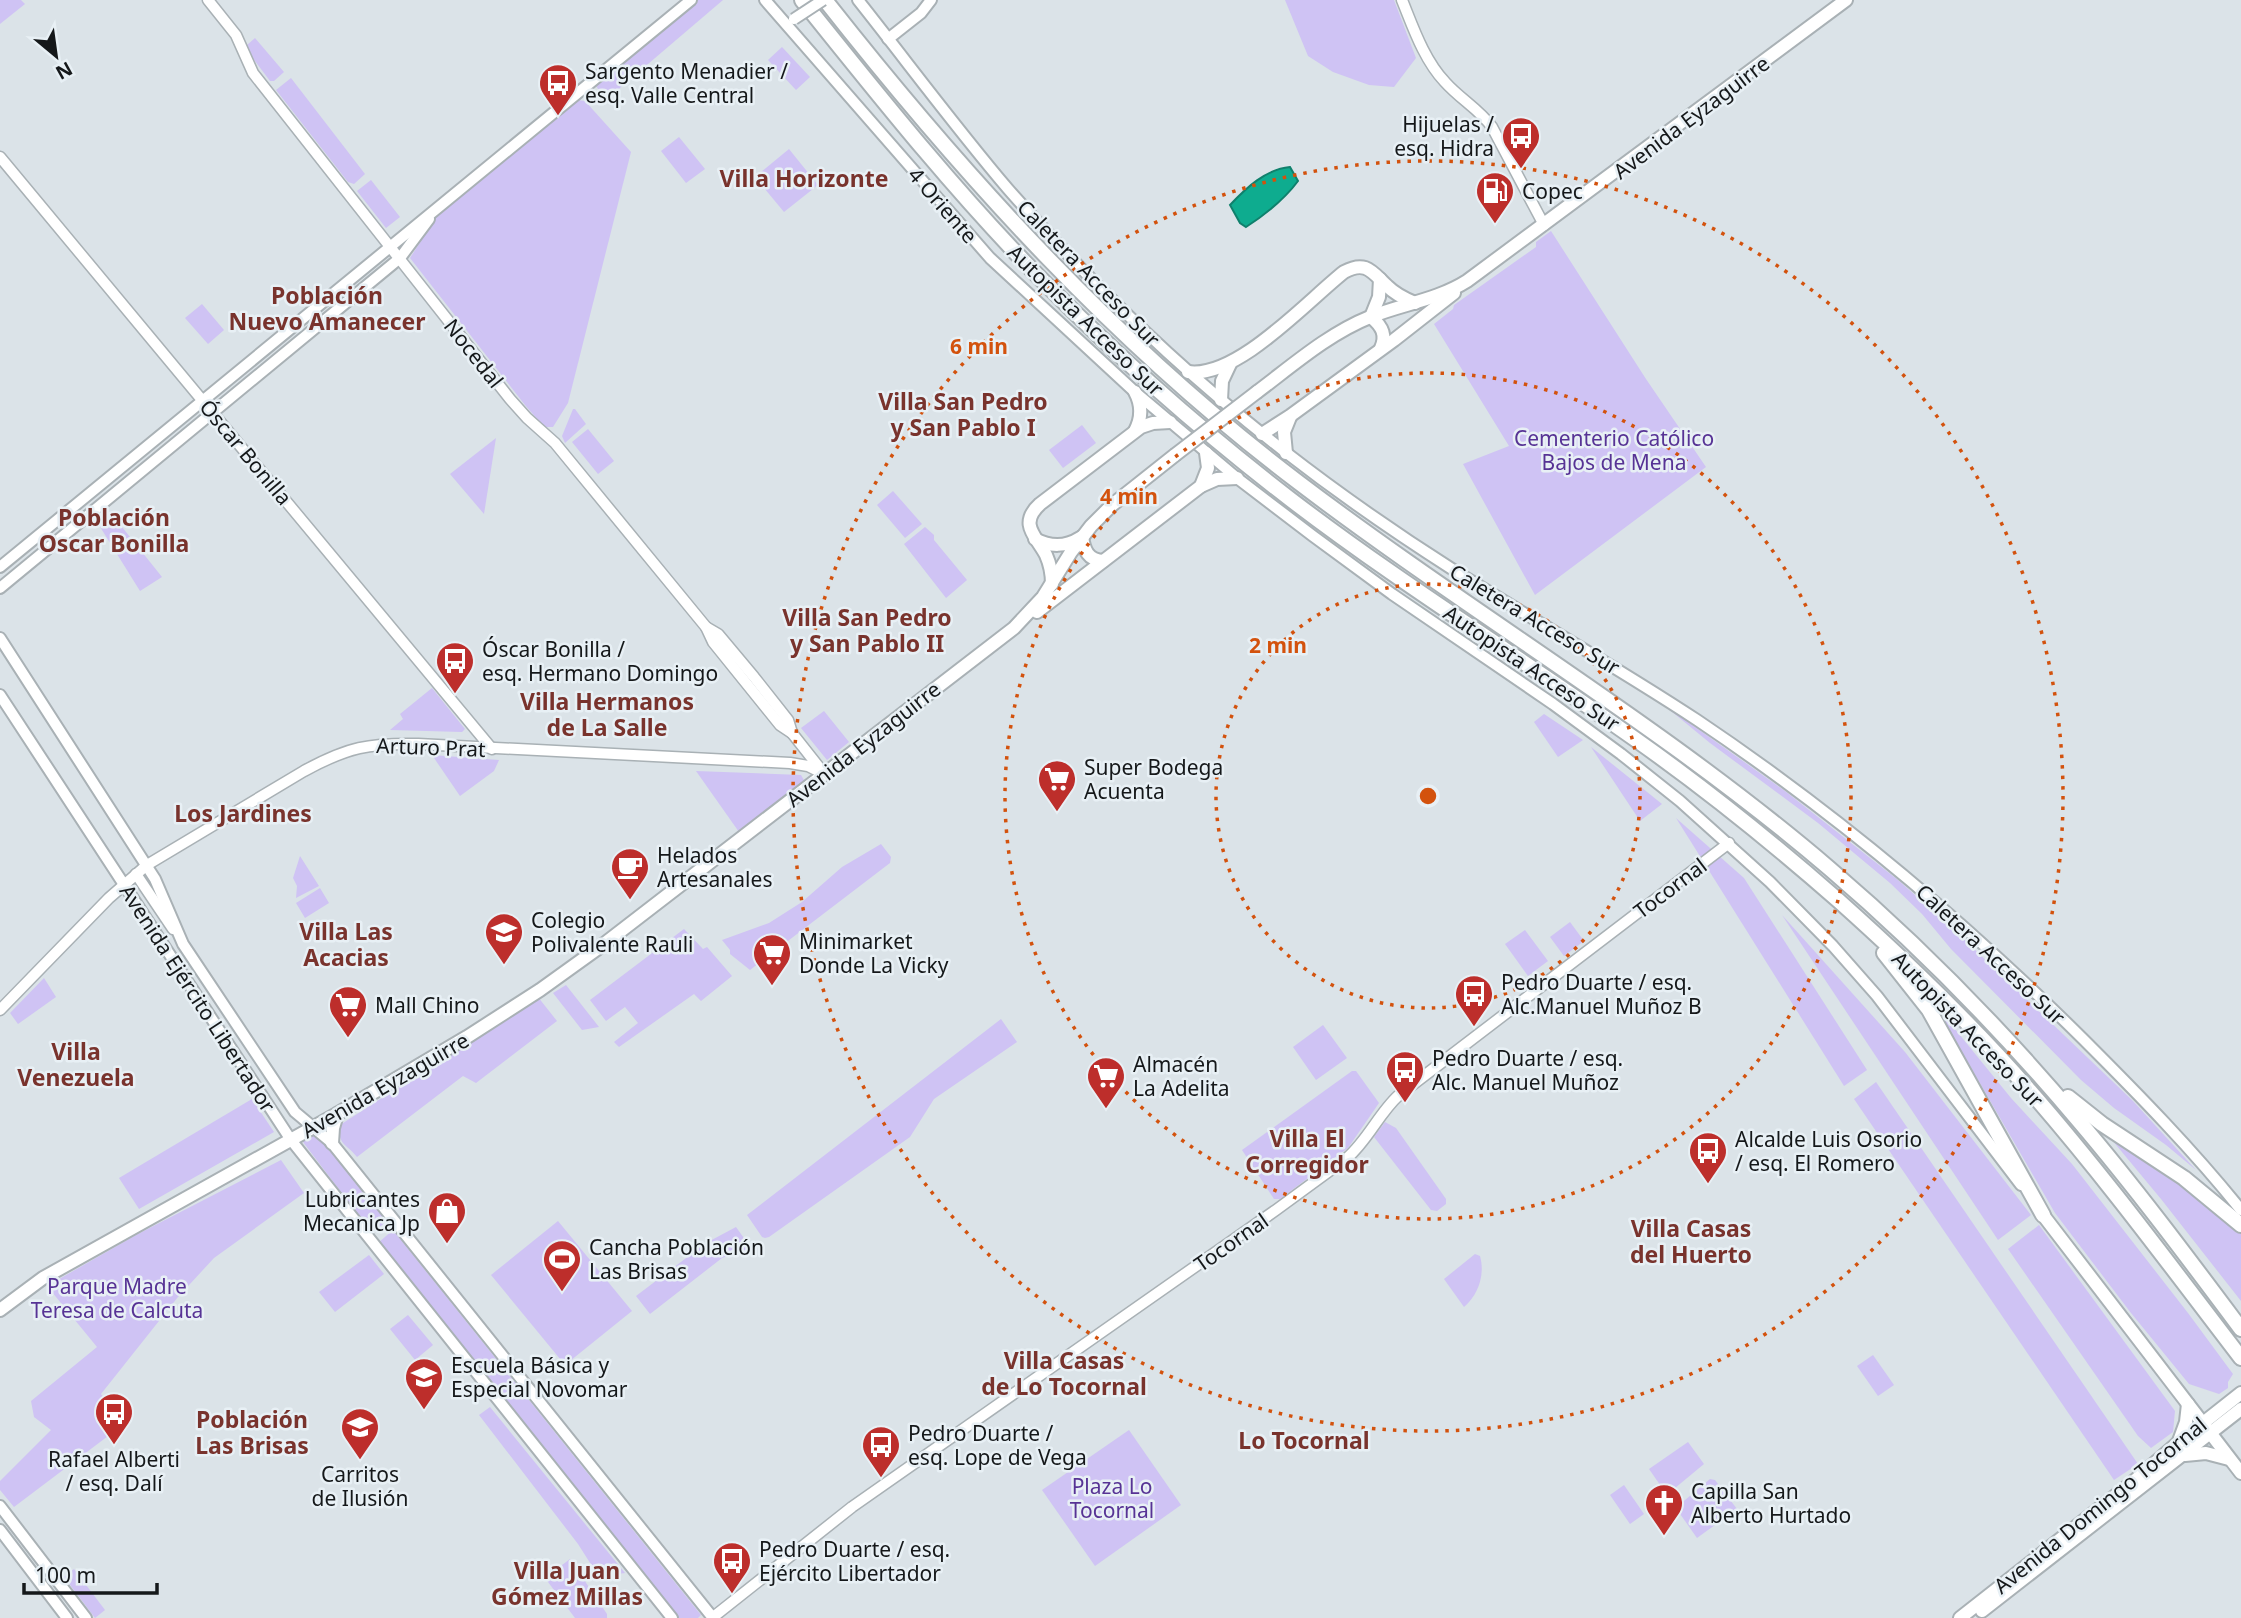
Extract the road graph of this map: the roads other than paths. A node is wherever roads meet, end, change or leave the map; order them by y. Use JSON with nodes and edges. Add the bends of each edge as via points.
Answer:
{"nodes":[{"id":1,"x":208,"y":0,"type":"edge"},
{"id":2,"x":691,"y":0,"type":"edge"},
{"id":3,"x":765,"y":0,"type":"edge"},
{"id":4,"x":802,"y":0,"type":"edge"},
{"id":5,"x":824,"y":0,"type":"edge"},
{"id":6,"x":858,"y":0,"type":"edge"},
{"id":7,"x":931,"y":0,"type":"edge"},
{"id":8,"x":1402,"y":0,"type":"edge"},
{"id":9,"x":1846,"y":0,"type":"edge"},
{"id":10,"x":789,"y":22,"type":"junction"},
{"id":11,"x":888,"y":39,"type":"junction"},
{"id":12,"x":0,"y":157,"type":"edge"},
{"id":13,"x":436,"y":208,"type":"junction"},
{"id":14,"x":1544,"y":225,"type":"junction"},
{"id":15,"x":391,"y":247,"type":"junction"},
{"id":16,"x":400,"y":258,"type":"junction"},
{"id":17,"x":1380,"y":279,"type":"junction"},
{"id":18,"x":1462,"y":285,"type":"junction"},
{"id":19,"x":1415,"y":303,"type":"junction"},
{"id":20,"x":1371,"y":317,"type":"junction"},
{"id":21,"x":1381,"y":348,"type":"junction"},
{"id":22,"x":1231,"y":363,"type":"junction"},
{"id":23,"x":1188,"y":372,"type":"junction"},
{"id":24,"x":1135,"y":392,"type":"junction"},
{"id":25,"x":1221,"y":400,"type":"junction"},
{"id":26,"x":203,"y":401,"type":"junction"},
{"id":27,"x":213,"y":412,"type":"junction"},
{"id":28,"x":1290,"y":416,"type":"junction"},
{"id":29,"x":1170,"y":422,"type":"junction"},
{"id":30,"x":1135,"y":431,"type":"junction"},
{"id":31,"x":1262,"y":434,"type":"junction"},
{"id":32,"x":1206,"y":453,"type":"junction"},
{"id":33,"x":1286,"y":453,"type":"junction"},
{"id":34,"x":1237,"y":478,"type":"junction"},
{"id":35,"x":1201,"y":486,"type":"junction"},
{"id":36,"x":1082,"y":537,"type":"junction"},
{"id":37,"x":1035,"y":539,"type":"junction"},
{"id":38,"x":1103,"y":561,"type":"junction"},
{"id":39,"x":0,"y":567,"type":"edge"},
{"id":40,"x":1052,"y":584,"type":"junction"},
{"id":41,"x":0,"y":588,"type":"edge"},
{"id":42,"x":1014,"y":628,"type":"junction"},
{"id":43,"x":0,"y":638,"type":"edge"},
{"id":44,"x":0,"y":695,"type":"edge"},
{"id":45,"x":492,"y":749,"type":"junction"},
{"id":46,"x":824,"y":774,"type":"junction"},
{"id":47,"x":1729,"y":843,"type":"junction"},
{"id":48,"x":147,"y":865,"type":"junction"},
{"id":49,"x":136,"y":874,"type":"junction"},
{"id":50,"x":124,"y":884,"type":"junction"},
{"id":51,"x":1837,"y":899,"type":"junction"},
{"id":52,"x":183,"y":944,"type":"junction"},
{"id":53,"x":0,"y":1010,"type":"edge"},
{"id":54,"x":223,"y":1036,"type":"junction"},
{"id":55,"x":252,"y":1048,"type":"junction"},
{"id":56,"x":2025,"y":1059,"type":"junction"},
{"id":57,"x":337,"y":1114,"type":"junction"},
{"id":58,"x":313,"y":1128,"type":"junction"},
{"id":59,"x":291,"y":1140,"type":"junction"},
{"id":60,"x":332,"y":1143,"type":"junction"},
{"id":61,"x":2241,"y":1210,"type":"edge"},
{"id":62,"x":2043,"y":1215,"type":"junction"},
{"id":63,"x":2241,"y":1225,"type":"edge"},
{"id":64,"x":0,"y":1310,"type":"edge"},
{"id":65,"x":2241,"y":1329,"type":"edge"},
{"id":66,"x":2241,"y":1359,"type":"edge"},
{"id":67,"x":2240,"y":1400,"type":"edge"},
{"id":68,"x":2188,"y":1404,"type":"junction"},
{"id":69,"x":2206,"y":1428,"type":"junction"},
{"id":70,"x":2179,"y":1442,"type":"junction"},
{"id":71,"x":2181,"y":1456,"type":"junction"},
{"id":72,"x":2230,"y":1459,"type":"junction"},
{"id":73,"x":2241,"y":1473,"type":"edge"},
{"id":74,"x":0,"y":1506,"type":"edge"},
{"id":75,"x":0,"y":1530,"type":"edge"},
{"id":76,"x":66,"y":1618,"type":"edge"},
{"id":77,"x":86,"y":1618,"type":"edge"},
{"id":78,"x":672,"y":1618,"type":"edge"},
{"id":79,"x":713,"y":1618,"type":"edge"},
{"id":80,"x":1960,"y":1618,"type":"edge"},
{"id":81,"x":1973,"y":1618,"type":"edge"}],
"edges":[{"from":1,"to":15,"type":"street","name":"Nocedal","via":[[236,35],[253,73]]},
{"from":2,"to":13,"type":"main road"},
{"from":3,"to":10,"type":"main road","name":"4 Oriente"},
{"from":4,"to":51,"type":"highway","name":"Autopista Acceso Sur","via":[[878,96],[1007,243],[1185,414],[1328,527],[1665,761]]},
{"from":5,"to":10,"type":"main road","bridge":true},
{"from":5,"to":56,"type":"highway","name":"Autopista Acceso Sur","via":[[986,194],[1073,285],[1190,395],[1334,509],[1754,806],[1907,938]]},
{"from":6,"to":11,"type":"main road","name":"Caletera Acceso Sur"},
{"from":7,"to":11,"type":"main road"},
{"from":8,"to":14,"type":"street","via":[[1433,68],[1492,127]]},
{"from":9,"to":14,"type":"main road","name":"Avenida Eyzaguirre"},
{"from":10,"to":24,"type":"main road","name":"4 Oriente","via":[[982,250]]},
{"from":11,"to":23,"type":"main road","name":"Caletera Acceso Sur","via":[[1044,229]]},
{"from":12,"to":26,"type":"street","name":"Óscar Bonilla"},
{"from":13,"to":15,"type":"main road"},
{"from":13,"to":16,"type":"main road"},
{"from":14,"to":18,"type":"main road","name":"Avenida Eyzaguirre"},
{"from":15,"to":16,"type":"street","name":"Nocedal"},
{"from":15,"to":26,"type":"main road"},
{"from":16,"to":27,"type":"main road"},
{"from":16,"to":46,"type":"street","name":"Nocedal","via":[[510,399],[555,443],[706,627],[738,658]]},
{"from":17,"to":19,"type":"main road"},
{"from":17,"to":20,"type":"main road"},
{"from":17,"to":22,"type":"main road","via":[[1362,267],[1344,272]]},
{"from":18,"to":19,"type":"main road","name":"Avenida Eyzaguirre"},
{"from":18,"to":21,"type":"main road"},
{"from":19,"to":20,"type":"main road","name":"Avenida Eyzaguirre"},
{"from":20,"to":21,"type":"main road","via":[[1382,330]]},
{"from":20,"to":36,"type":"main road","name":"Avenida Eyzaguirre","bridge":true,"via":[[1333,336],[1257,392],[1112,505]]},
{"from":21,"to":28,"type":"main road"},
{"from":22,"to":23,"type":"main road","via":[[1207,372]]},
{"from":22,"to":25,"type":"main road","via":[[1222,381]]},
{"from":23,"to":25,"type":"main road","name":"Caletera Acceso Sur"},
{"from":24,"to":29,"type":"main road","name":"4 Oriente"},
{"from":24,"to":30,"type":"main road","via":[[1140,411]]},
{"from":25,"to":31,"type":"main road","name":"Caletera Acceso Sur"},
{"from":26,"to":27,"type":"street","name":"Óscar Bonilla"},
{"from":26,"to":39,"type":"main road"},
{"from":27,"to":41,"type":"main road"},
{"from":27,"to":45,"type":"street","name":"Óscar Bonilla"},
{"from":28,"to":31,"type":"main road"},
{"from":28,"to":33,"type":"main road","via":[[1284,432]]},
{"from":29,"to":30,"type":"main road"},
{"from":29,"to":32,"type":"main road"},
{"from":30,"to":37,"type":"main road","via":[[1037,507],[1030,520]]},
{"from":31,"to":33,"type":"main road","name":"Caletera Acceso Sur"},
{"from":32,"to":34,"type":"main road"},
{"from":32,"to":35,"type":"main road","via":[[1207,473]]},
{"from":33,"to":61,"type":"main road","name":"Caletera Acceso Sur","via":[[1421,549],[1701,723],[1881,856],[1983,943],[2067,1024],[2175,1132]]},
{"from":34,"to":35,"type":"main road"},
{"from":34,"to":47,"type":"main road","via":[[1392,594],[1597,736]]},
{"from":35,"to":38,"type":"main road"},
{"from":36,"to":37,"type":"main road","via":[[1062,545]]},
{"from":36,"to":38,"type":"main road","via":[[1089,556]]},
{"from":36,"to":40,"type":"main road","name":"Avenida Eyzaguirre"},
{"from":37,"to":40,"type":"main road","via":[[1047,559]]},
{"from":38,"to":42,"type":"main road"},
{"from":40,"to":42,"type":"main road","name":"Avenida Eyzaguirre"},
{"from":42,"to":46,"type":"main road","name":"Avenida Eyzaguirre"},
{"from":43,"to":48,"type":"main road","name":"Avenida Ejército Libertador"},
{"from":44,"to":50,"type":"main road","name":"Avenida Ejército Libertador"},
{"from":45,"to":46,"type":"street","name":"Arturo Prat","via":[[790,764]]},
{"from":45,"to":48,"type":"street","name":"Arturo Prat","via":[[385,743],[355,748],[304,771]]},
{"from":46,"to":57,"type":"main road","name":"Avenida Eyzaguirre","via":[[563,974]]},
{"from":47,"to":62,"type":"main road","via":[[1862,979]]},
{"from":47,"to":79,"type":"street","name":"Tocornal","via":[[1399,1095],[1347,1158],[852,1507]]},
{"from":48,"to":49,"type":"street","name":"Arturo Prat"},
{"from":48,"to":52,"type":"main road","name":"Avenida Ejército Libertador"},
{"from":49,"to":50,"type":"street","name":"Arturo Prat"},
{"from":49,"to":52,"type":"street","name":"Avenida Ejército Libertador"},
{"from":50,"to":53,"type":"street","name":"Arturo Prat"},
{"from":50,"to":54,"type":"main road","name":"Avenida Ejército Libertador"},
{"from":51,"to":62,"type":"highway","via":[[1928,1010]]},
{"from":51,"to":66,"type":"highway","name":"Autopista Acceso Sur","via":[[1953,1008],[2032,1093]]},
{"from":52,"to":55,"type":"main road","name":"Avenida Ejército Libertador"},
{"from":54,"to":55,"type":"main road"},
{"from":54,"to":59,"type":"main road","name":"Avenida Ejército Libertador"},
{"from":55,"to":58,"type":"main road","name":"Avenida Ejército Libertador","via":[[295,1112]]},
{"from":56,"to":63,"type":"highway","via":[[2081,1108],[2184,1178]]},
{"from":56,"to":65,"type":"highway","name":"Autopista Acceso Sur","via":[[2119,1169]]},
{"from":57,"to":58,"type":"main road","name":"Avenida Eyzaguirre"},
{"from":57,"to":60,"type":"main road"},
{"from":58,"to":59,"type":"main road","name":"Avenida Eyzaguirre"},
{"from":58,"to":60,"type":"main road","name":"Avenida Ejército Libertador"},
{"from":59,"to":64,"type":"main road","name":"Avenida Eyzaguirre","via":[[61,1268]]},
{"from":59,"to":78,"type":"main road","name":"Avenida Ejército Libertador"},
{"from":60,"to":79,"type":"main road","name":"Avenida Ejército Libertador"},
{"from":62,"to":68,"type":"main road"},
{"from":67,"to":69,"type":"main road","name":"Avenida Domingo Tocornal"},
{"from":68,"to":69,"type":"main road"},
{"from":68,"to":70,"type":"main road"},
{"from":69,"to":70,"type":"main road","name":"Avenida Domingo Tocornal"},
{"from":69,"to":71,"type":"main road","name":"Avenida Domingo Tocornal"},
{"from":69,"to":72,"type":"main road"},
{"from":70,"to":80,"type":"main road","name":"Avenida Domingo Tocornal"},
{"from":71,"to":72,"type":"main road","via":[[2206,1453]]},
{"from":71,"to":81,"type":"main road","name":"Avenida Domingo Tocornal"},
{"from":72,"to":73,"type":"main road"},
{"from":74,"to":77,"type":"main road"},
{"from":75,"to":76,"type":"main road"}]}
